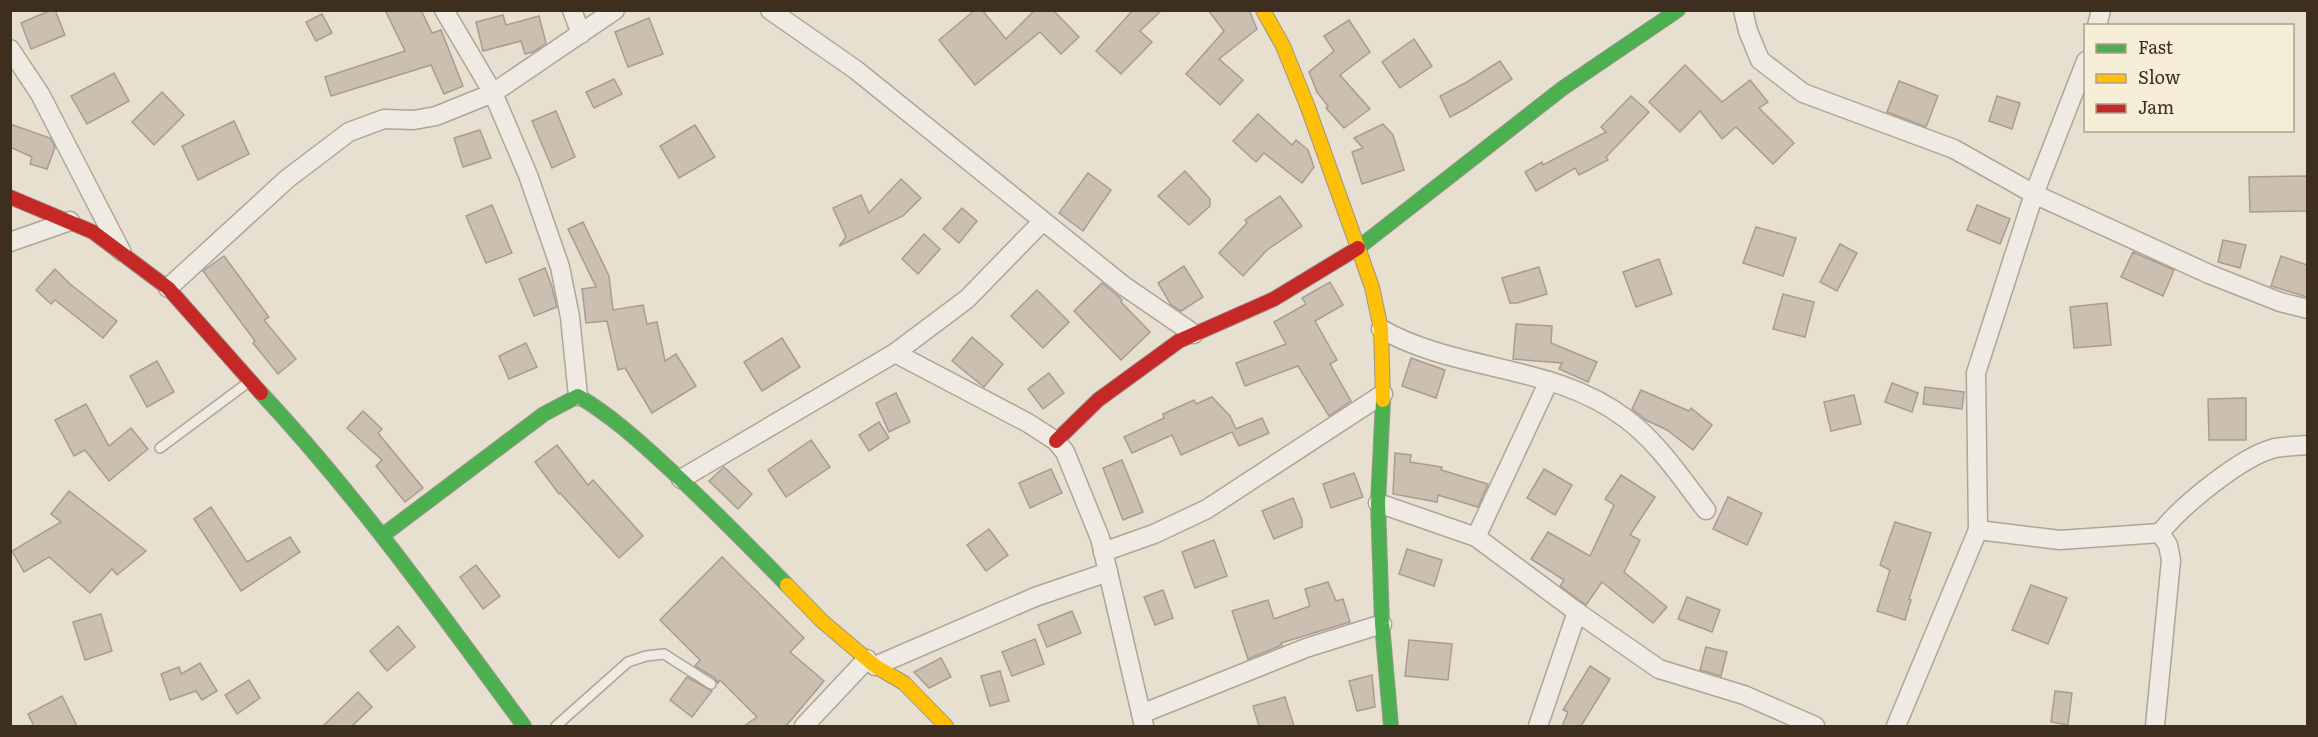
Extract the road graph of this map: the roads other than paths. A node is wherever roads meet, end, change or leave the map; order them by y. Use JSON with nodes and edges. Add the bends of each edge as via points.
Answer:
{"nodes":[{"id":1,"x":444,"y":10,"type":"edge"},
{"id":2,"x":572,"y":10,"type":"edge"},
{"id":3,"x":615,"y":10,"type":"edge"},
{"id":4,"x":770,"y":10,"type":"edge"},
{"id":5,"x":1263,"y":10,"type":"edge"},
{"id":6,"x":1678,"y":10,"type":"edge"},
{"id":7,"x":1743,"y":10,"type":"edge"},
{"id":8,"x":581,"y":34,"type":"junction"},
{"id":9,"x":10,"y":49,"type":"edge"},
{"id":10,"x":2084,"y":64,"type":"edge"},
{"id":11,"x":492,"y":93,"type":"junction"},
{"id":12,"x":2034,"y":194,"type":"junction"},
{"id":13,"x":10,"y":197,"type":"edge"},
{"id":14,"x":70,"y":221,"type":"junction"},
{"id":15,"x":1042,"y":222,"type":"junction"},
{"id":16,"x":10,"y":242,"type":"edge"},
{"id":17,"x":1359,"y":247,"type":"junction"},
{"id":18,"x":121,"y":251,"type":"junction"},
{"id":19,"x":168,"y":288,"type":"junction"},
{"id":20,"x":2307,"y":309,"type":"edge"},
{"id":21,"x":1382,"y":329,"type":"junction"},
{"id":22,"x":1194,"y":334,"type":"junction"},
{"id":23,"x":895,"y":352,"type":"junction"},
{"id":24,"x":250,"y":381,"type":"junction"},
{"id":25,"x":1549,"y":381,"type":"junction"},
{"id":26,"x":1383,"y":394,"type":"junction"},
{"id":27,"x":578,"y":396,"type":"junction"},
{"id":28,"x":1056,"y":441,"type":"junction"},
{"id":29,"x":2307,"y":446,"type":"edge"},
{"id":30,"x":160,"y":448,"type":"dead end"},
{"id":31,"x":681,"y":479,"type":"junction"},
{"id":32,"x":1378,"y":503,"type":"junction"},
{"id":33,"x":1706,"y":510,"type":"dead end"},
{"id":34,"x":1978,"y":530,"type":"junction"},
{"id":35,"x":2160,"y":533,"type":"junction"},
{"id":36,"x":383,"y":535,"type":"junction"},
{"id":37,"x":1476,"y":537,"type":"junction"},
{"id":38,"x":1103,"y":552,"type":"junction"},
{"id":39,"x":1108,"y":572,"type":"junction"},
{"id":40,"x":1577,"y":612,"type":"junction"},
{"id":41,"x":1382,"y":624,"type":"junction"},
{"id":42,"x":871,"y":662,"type":"junction"},
{"id":43,"x":711,"y":684,"type":"dead end"},
{"id":44,"x":1142,"y":720,"type":"edge"},
{"id":45,"x":524,"y":726,"type":"edge"},
{"id":46,"x":556,"y":726,"type":"edge"},
{"id":47,"x":804,"y":726,"type":"edge"},
{"id":48,"x":946,"y":726,"type":"edge"},
{"id":49,"x":1391,"y":726,"type":"edge"},
{"id":50,"x":1538,"y":726,"type":"edge"},
{"id":51,"x":1815,"y":726,"type":"edge"},
{"id":52,"x":1896,"y":726,"type":"edge"},
{"id":53,"x":2155,"y":726,"type":"edge"}],
"edges":[{"from":1,"to":11,"type":"street"},
{"from":2,"to":8,"type":"street"},
{"from":3,"to":8,"type":"street"},
{"from":4,"to":15,"type":"street","via":[[856,70]]},
{"from":5,"to":17,"type":"street","via":[[1287,56]]},
{"from":6,"to":17,"type":"street","via":[[1563,88]]},
{"from":7,"to":12,"type":"street","via":[[1760,60],[1803,93],[1954,149]]},
{"from":8,"to":11,"type":"street"},
{"from":9,"to":18,"type":"street","via":[[40,94]]},
{"from":10,"to":12,"type":"street"},
{"from":11,"to":19,"type":"street","via":[[436,116],[384,120],[349,132],[287,179]]},
{"from":11,"to":27,"type":"street","via":[[528,175],[560,267]]},
{"from":12,"to":20,"type":"street","via":[[2209,274]]},
{"from":12,"to":34,"type":"street","via":[[1976,373]]},
{"from":13,"to":14,"type":"street"},
{"from":14,"to":16,"type":"street"},
{"from":14,"to":18,"type":"street"},
{"from":15,"to":22,"type":"street"},
{"from":15,"to":23,"type":"street","via":[[967,298]]},
{"from":17,"to":21,"type":"street"},
{"from":17,"to":22,"type":"street","via":[[1274,298]]},
{"from":18,"to":19,"type":"street"},
{"from":19,"to":24,"type":"street"},
{"from":21,"to":25,"type":"street","via":[[1402,341],[1443,354]]},
{"from":21,"to":26,"type":"street"},
{"from":22,"to":28,"type":"street","via":[[1098,400]]},
{"from":23,"to":28,"type":"street"},
{"from":23,"to":31,"type":"street"},
{"from":24,"to":30,"type":"lane"},
{"from":24,"to":36,"type":"street"},
{"from":25,"to":33,"type":"street","via":[[1623,416],[1662,454]]},
{"from":25,"to":37,"type":"street"},
{"from":26,"to":32,"type":"street"},
{"from":26,"to":38,"type":"street","via":[[1207,509]]},
{"from":27,"to":31,"type":"street","via":[[604,412]]},
{"from":27,"to":36,"type":"street","via":[[538,417]]},
{"from":28,"to":38,"type":"street","via":[[1079,484]]},
{"from":29,"to":35,"type":"street","via":[[2273,449],[2231,471],[2173,517]]},
{"from":31,"to":42,"type":"street","via":[[822,621]]},
{"from":32,"to":37,"type":"street"},
{"from":32,"to":41,"type":"street"},
{"from":34,"to":35,"type":"street","via":[[2060,540]]},
{"from":34,"to":52,"type":"street"},
{"from":35,"to":53,"type":"street","via":[[2171,560]]},
{"from":36,"to":45,"type":"street"},
{"from":37,"to":40,"type":"street"},
{"from":38,"to":39,"type":"street"},
{"from":39,"to":42,"type":"street"},
{"from":39,"to":44,"type":"street"},
{"from":40,"to":50,"type":"street"},
{"from":40,"to":51,"type":"street","via":[[1659,669],[1744,695]]},
{"from":41,"to":44,"type":"street","via":[[1306,648]]},
{"from":41,"to":49,"type":"street"},
{"from":42,"to":47,"type":"street"},
{"from":42,"to":48,"type":"street","via":[[904,683]]},
{"from":43,"to":46,"type":"lane","via":[[664,654],[646,656],[628,662]]}]}
